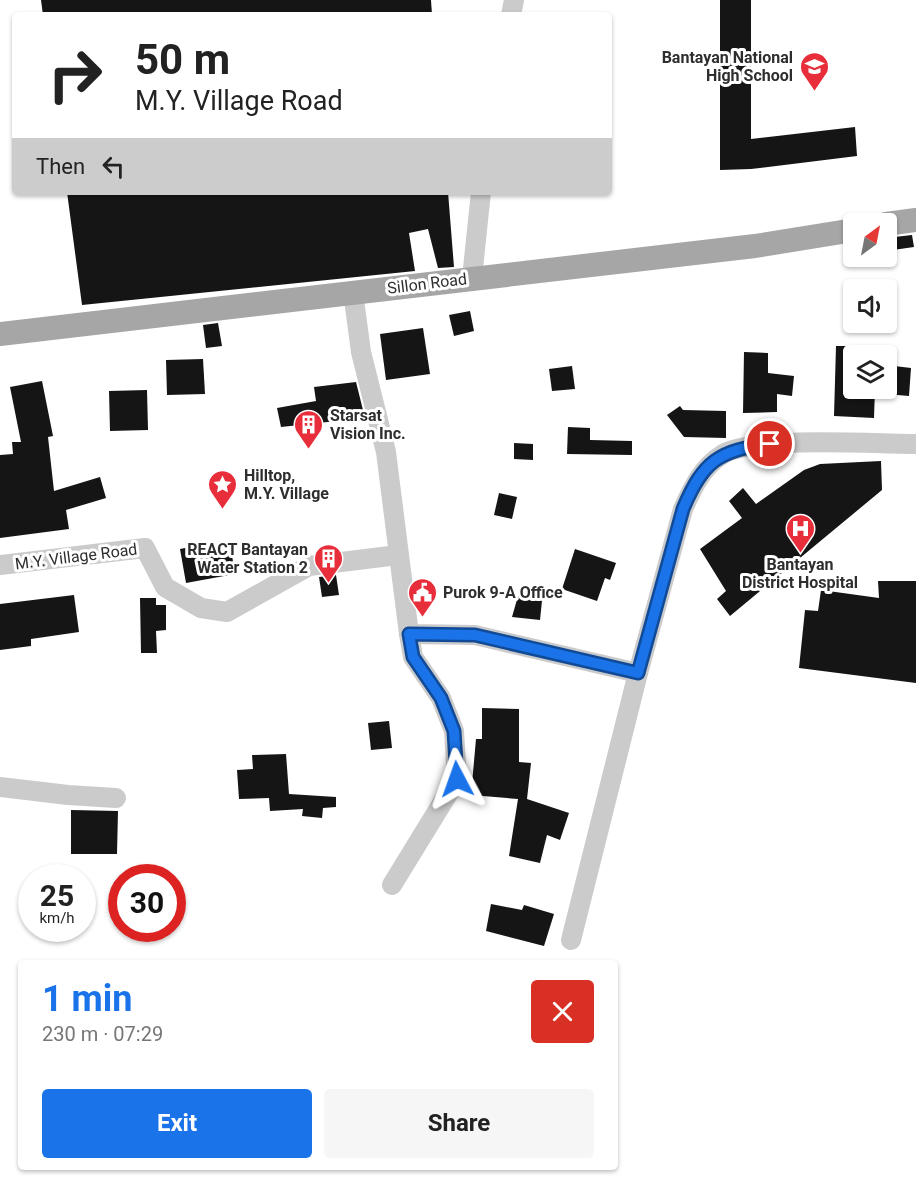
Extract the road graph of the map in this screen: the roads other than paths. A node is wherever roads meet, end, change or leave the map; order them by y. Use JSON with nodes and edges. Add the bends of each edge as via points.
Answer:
{"nodes":[{"id":1,"x":481,"y":195,"type":"edge"},
{"id":2,"x":916,"y":220,"type":"edge"},
{"id":3,"x":897,"y":223,"type":"edge"},
{"id":4,"x":843,"y":232,"type":"edge"},
{"id":5,"x":472,"y":278,"type":"junction"},
{"id":6,"x":353,"y":292,"type":"junction"},
{"id":7,"x":0,"y":334,"type":"edge"},
{"id":8,"x":916,"y":444,"type":"edge"},
{"id":9,"x":398,"y":555,"type":"junction"},
{"id":10,"x":0,"y":565,"type":"edge"},
{"id":11,"x":409,"y":634,"type":"junction"},
{"id":12,"x":638,"y":673,"type":"junction"},
{"id":13,"x":0,"y":787,"type":"edge"},
{"id":14,"x":116,"y":798,"type":"dead end"},
{"id":15,"x":392,"y":885,"type":"dead end"},
{"id":16,"x":571,"y":940,"type":"dead end"}],
"edges":[{"from":1,"to":5,"type":"street"},
{"from":2,"to":3,"type":"main road"},
{"from":4,"to":5,"type":"main road","name":"Sillon Road","via":[[755,246]]},
{"from":5,"to":6,"type":"main road","name":"Sillon Road"},
{"from":6,"to":7,"type":"main road","name":"Sillon Road"},
{"from":6,"to":9,"type":"street","via":[[361,352],[386,452]]},
{"from":8,"to":12,"type":"street","via":[[770,444],[744,447],[707,466],[683,509]]},
{"from":9,"to":10,"type":"street","name":"M.Y. Village Road","via":[[309,566],[227,612],[201,608],[165,587],[145,548]]},
{"from":9,"to":11,"type":"street"},
{"from":11,"to":12,"type":"street","via":[[475,635]]},
{"from":11,"to":15,"type":"street","via":[[413,657],[441,698],[454,731],[457,779]]},
{"from":12,"to":16,"type":"street"},
{"from":13,"to":14,"type":"street"}]}
